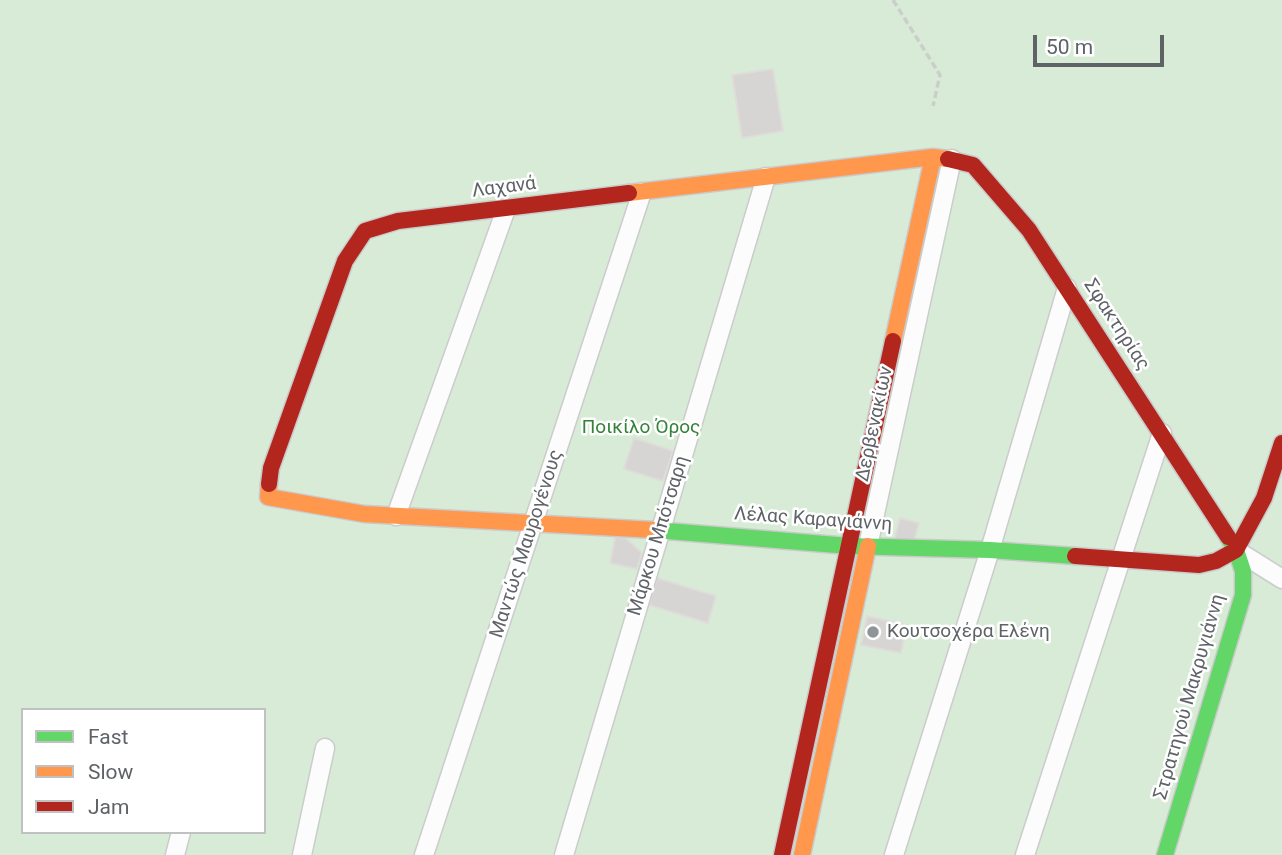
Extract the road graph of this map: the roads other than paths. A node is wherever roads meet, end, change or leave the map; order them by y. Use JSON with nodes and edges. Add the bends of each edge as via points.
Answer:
{"nodes":[{"id":1,"x":933,"y":158,"type":"junction"},
{"id":2,"x":952,"y":159,"type":"junction"},
{"id":3,"x":766,"y":177,"type":"junction"},
{"id":4,"x":642,"y":192,"type":"junction"},
{"id":5,"x":506,"y":209,"type":"junction"},
{"id":6,"x":1067,"y":288,"type":"junction"},
{"id":7,"x":1162,"y":433,"type":"junction"},
{"id":8,"x":1282,"y":443,"type":"edge"},
{"id":9,"x":268,"y":497,"type":"joint"},
{"id":10,"x":396,"y":516,"type":"junction"},
{"id":11,"x":534,"y":523,"type":"junction"},
{"id":12,"x":661,"y":530,"type":"junction"},
{"id":13,"x":849,"y":546,"type":"junction"},
{"id":14,"x":868,"y":546,"type":"junction"},
{"id":15,"x":990,"y":550,"type":"junction"},
{"id":16,"x":1236,"y":550,"type":"junction"},
{"id":17,"x":1121,"y":561,"type":"junction"},
{"id":18,"x":1282,"y":579,"type":"edge"},
{"id":19,"x":326,"y":748,"type":"dead end"},
{"id":20,"x":180,"y":834,"type":"edge"},
{"id":21,"x":175,"y":855,"type":"edge"},
{"id":22,"x":302,"y":855,"type":"edge"},
{"id":23,"x":424,"y":855,"type":"edge"},
{"id":24,"x":564,"y":855,"type":"edge"},
{"id":25,"x":782,"y":855,"type":"edge"},
{"id":26,"x":802,"y":855,"type":"edge"},
{"id":27,"x":894,"y":855,"type":"edge"},
{"id":28,"x":1024,"y":855,"type":"edge"},
{"id":29,"x":1165,"y":855,"type":"edge"}],
"edges":[{"from":1,"to":2,"type":"street","name":"Σφακτηρίας"},
{"from":1,"to":3,"type":"street","name":"Λαχανά"},
{"from":1,"to":13,"type":"street","name":"Δερβενακίων"},
{"from":2,"to":6,"type":"street","name":"Σφακτηρίας","via":[[973,165],[987,179],[1029,230]]},
{"from":2,"to":14,"type":"street","name":"Δερβενακίων"},
{"from":3,"to":4,"type":"street","name":"Λαχανά"},
{"from":3,"to":12,"type":"street","name":"Μάρκου Μπότσαρη"},
{"from":4,"to":5,"type":"street","name":"Λαχανά"},
{"from":4,"to":11,"type":"street","name":"Μαντώς Μαυρογένους"},
{"from":5,"to":9,"type":"street","name":"Λαχανά","via":[[398,222],[365,231],[345,261],[310,354],[271,468]]},
{"from":5,"to":10,"type":"street"},
{"from":6,"to":7,"type":"street","name":"Σφακτηρίας"},
{"from":6,"to":15,"type":"street"},
{"from":7,"to":16,"type":"street","name":"Σφακτηρίας"},
{"from":7,"to":17,"type":"street"},
{"from":8,"to":16,"type":"street","via":[[1264,498]]},
{"from":9,"to":10,"type":"street","name":"Λέλας Καραγιάννη"},
{"from":10,"to":11,"type":"street","name":"Λέλας Καραγιάννη"},
{"from":11,"to":12,"type":"street","name":"Λέλας Καραγιάννη"},
{"from":11,"to":23,"type":"street","name":"Μαντώς Μαυρογένους"},
{"from":12,"to":13,"type":"street","name":"Λέλας Καραγιάννη"},
{"from":12,"to":24,"type":"street","name":"Μάρκου Μπότσαρη"},
{"from":13,"to":14,"type":"street","name":"Λέλας Καραγιάννη"},
{"from":13,"to":25,"type":"street","name":"Δερβενακίων"},
{"from":14,"to":15,"type":"street","name":"Λέλας Καραγιάννη"},
{"from":14,"to":26,"type":"street","name":"Δερβενακίων"},
{"from":15,"to":17,"type":"street","name":"Λέλας Καραγιάννη"},
{"from":15,"to":27,"type":"street"},
{"from":16,"to":17,"type":"street","name":"Λέλας Καραγιάννη","via":[[1199,565]]},
{"from":16,"to":18,"type":"street"},
{"from":16,"to":29,"type":"street","name":"Στρατηγού Μακρυγιάννη","via":[[1243,571],[1243,595]]},
{"from":17,"to":28,"type":"street"},
{"from":19,"to":22,"type":"street"},
{"from":20,"to":21,"type":"street"}]}
